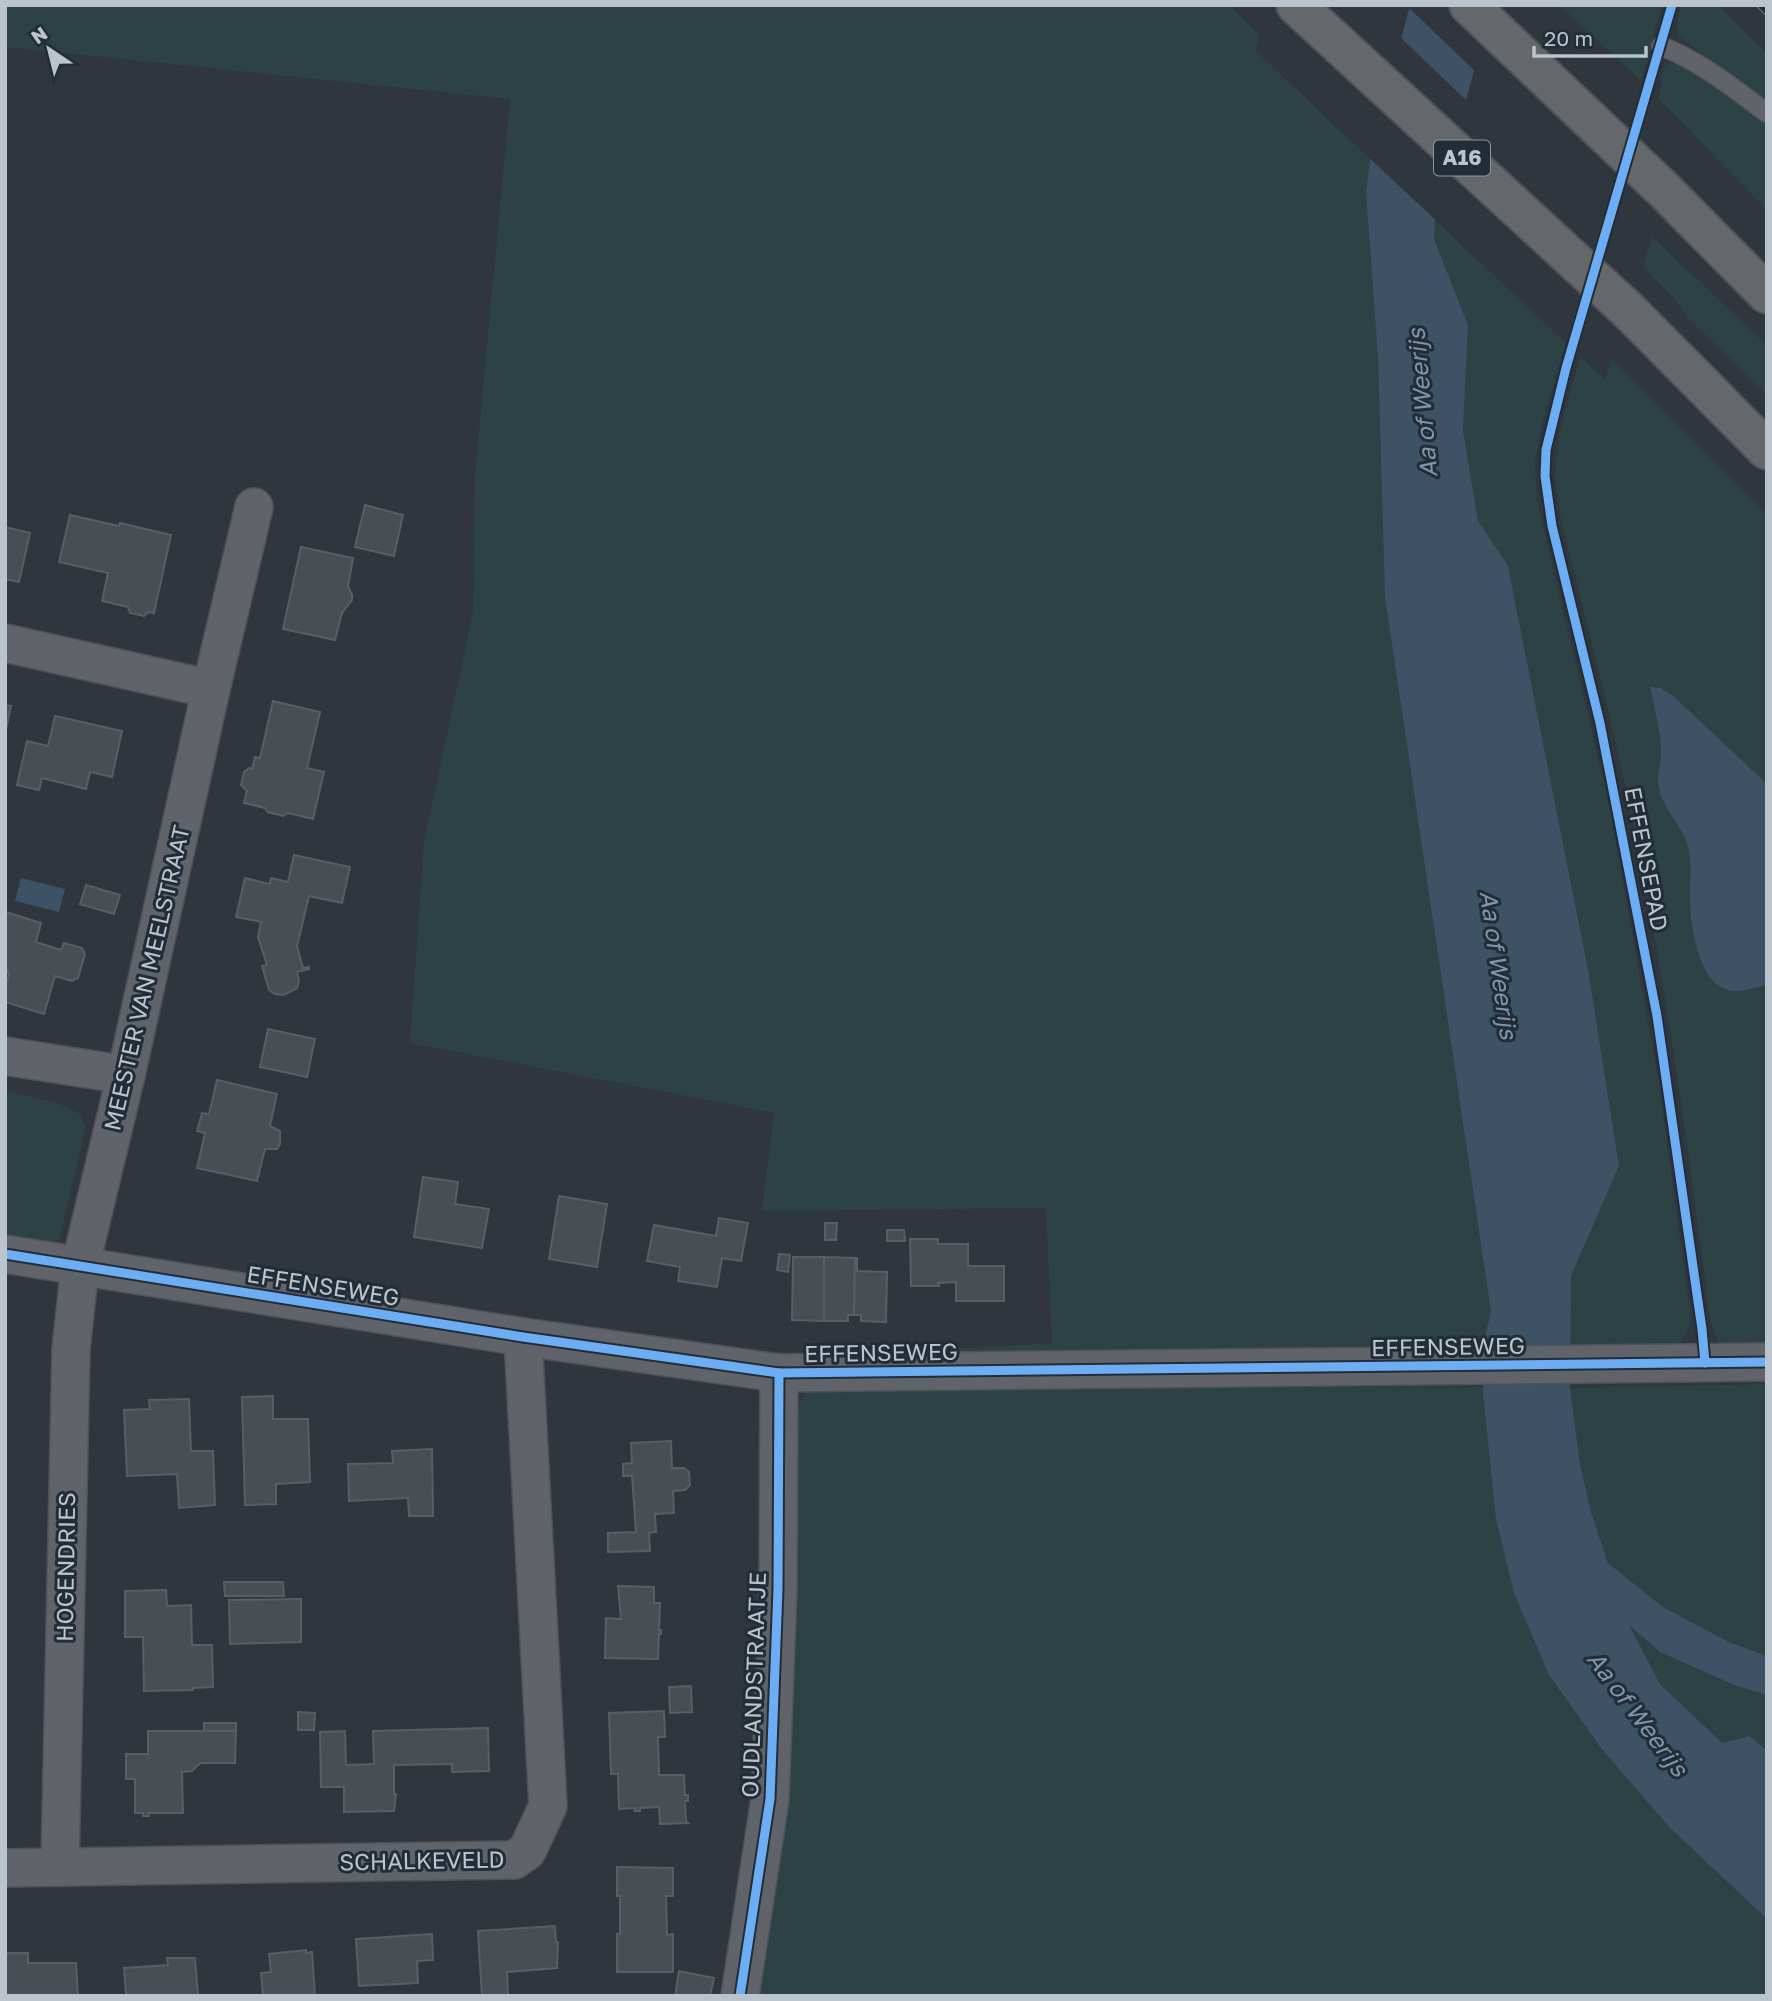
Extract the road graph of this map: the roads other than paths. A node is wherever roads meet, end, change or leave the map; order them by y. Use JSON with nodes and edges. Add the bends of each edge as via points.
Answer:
{"nodes":[{"id":1,"x":1296,"y":5,"type":"edge"},
{"id":2,"x":1469,"y":5,"type":"edge"},
{"id":3,"x":1661,"y":46,"type":"dead end"},
{"id":4,"x":1767,"y":113,"type":"edge"},
{"id":5,"x":1767,"y":295,"type":"edge"},
{"id":6,"x":1767,"y":450,"type":"edge"},
{"id":7,"x":254,"y":507,"type":"dead end"},
{"id":8,"x":5,"y":643,"type":"edge"},
{"id":9,"x":211,"y":689,"type":"junction"},
{"id":10,"x":5,"y":1056,"type":"edge"},
{"id":11,"x":126,"y":1075,"type":"junction"},
{"id":12,"x":5,"y":1254,"type":"edge"},
{"id":13,"x":80,"y":1267,"type":"junction"},
{"id":14,"x":523,"y":1337,"type":"junction"},
{"id":15,"x":1767,"y":1362,"type":"edge"},
{"id":16,"x":779,"y":1373,"type":"junction"},
{"id":17,"x":60,"y":1867,"type":"junction"},
{"id":18,"x":5,"y":1868,"type":"edge"},
{"id":19,"x":740,"y":1996,"type":"edge"}],
"edges":[{"from":1,"to":6,"type":"highway","number":"A16","via":[[1629,311]]},
{"from":2,"to":5,"type":"highway"},
{"from":3,"to":4,"type":"lane","via":[[1708,70]]},
{"from":7,"to":9,"type":"street","name":"MEESTER VAN MEELSTRAAT"},
{"from":8,"to":9,"type":"street"},
{"from":9,"to":11,"type":"street","name":"MEESTER VAN MEELSTRAAT"},
{"from":10,"to":11,"type":"street"},
{"from":11,"to":13,"type":"street","name":"MEESTER VAN MEELSTRAAT"},
{"from":12,"to":13,"type":"street","name":"EFFENSEWEG"},
{"from":13,"to":14,"type":"street","name":"EFFENSEWEG"},
{"from":13,"to":17,"type":"street","name":"HOGENDRIES","via":[[71,1349]]},
{"from":14,"to":16,"type":"street","name":"EFFENSEWEG"},
{"from":14,"to":17,"type":"street","name":"SCHALKEVELD","via":[[548,1806],[527,1851],[514,1860]]},
{"from":15,"to":16,"type":"street","name":"EFFENSEWEG"},
{"from":16,"to":19,"type":"street","name":"OUDLANDSTRAATJE","via":[[778,1589],[770,1799]]},
{"from":17,"to":18,"type":"street","name":"SCHALKEVELD"}]}
